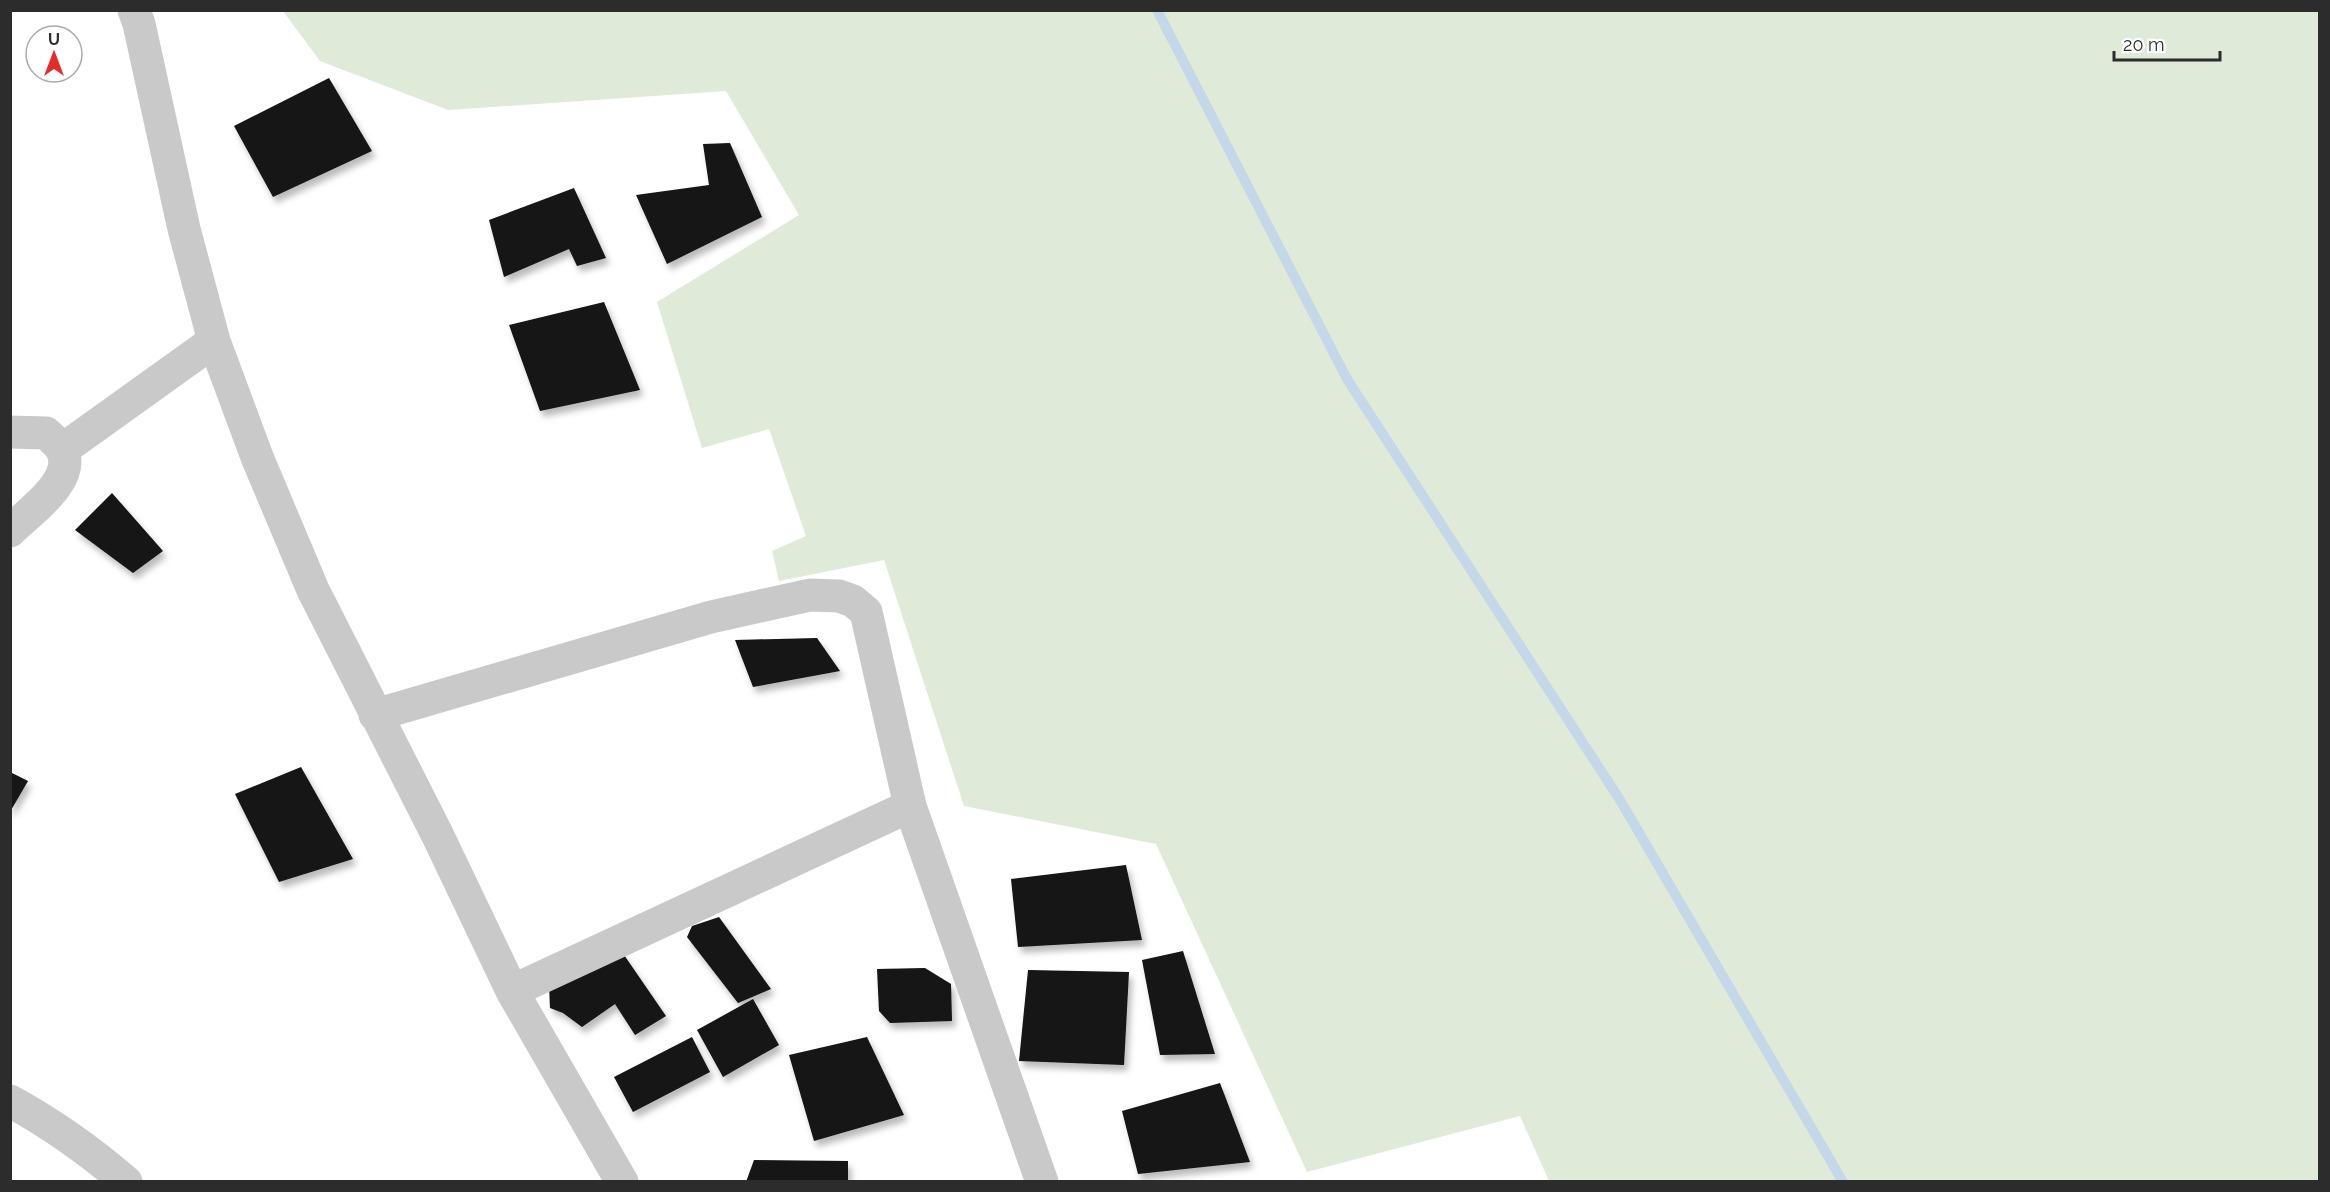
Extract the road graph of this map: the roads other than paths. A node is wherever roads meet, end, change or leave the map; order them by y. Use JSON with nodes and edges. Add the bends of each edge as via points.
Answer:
{"nodes":[{"id":1,"x":134,"y":10,"type":"edge"},
{"id":2,"x":214,"y":341,"type":"junction"},
{"id":3,"x":10,"y":432,"type":"edge"},
{"id":4,"x":62,"y":450,"type":"junction"},
{"id":5,"x":10,"y":531,"type":"edge"},
{"id":6,"x":375,"y":715,"type":"junction"},
{"id":7,"x":910,"y":806,"type":"junction"},
{"id":8,"x":512,"y":991,"type":"junction"},
{"id":9,"x":10,"y":1101,"type":"edge"},
{"id":10,"x":126,"y":1182,"type":"edge"},
{"id":11,"x":622,"y":1182,"type":"edge"},
{"id":12,"x":1042,"y":1182,"type":"edge"}],
"edges":[{"from":1,"to":2,"type":"street","via":[[183,229]]},
{"from":2,"to":4,"type":"street"},
{"from":2,"to":6,"type":"street","via":[[313,590]]},
{"from":3,"to":4,"type":"street","via":[[46,433]]},
{"from":4,"to":5,"type":"street","via":[[66,470],[57,485]]},
{"from":6,"to":7,"type":"street","via":[[711,617],[810,595],[839,596],[866,612]]},
{"from":6,"to":8,"type":"street"},
{"from":7,"to":8,"type":"street"},
{"from":7,"to":12,"type":"street"},
{"from":8,"to":11,"type":"street"},
{"from":9,"to":10,"type":"street","via":[[91,1152]]}]}
